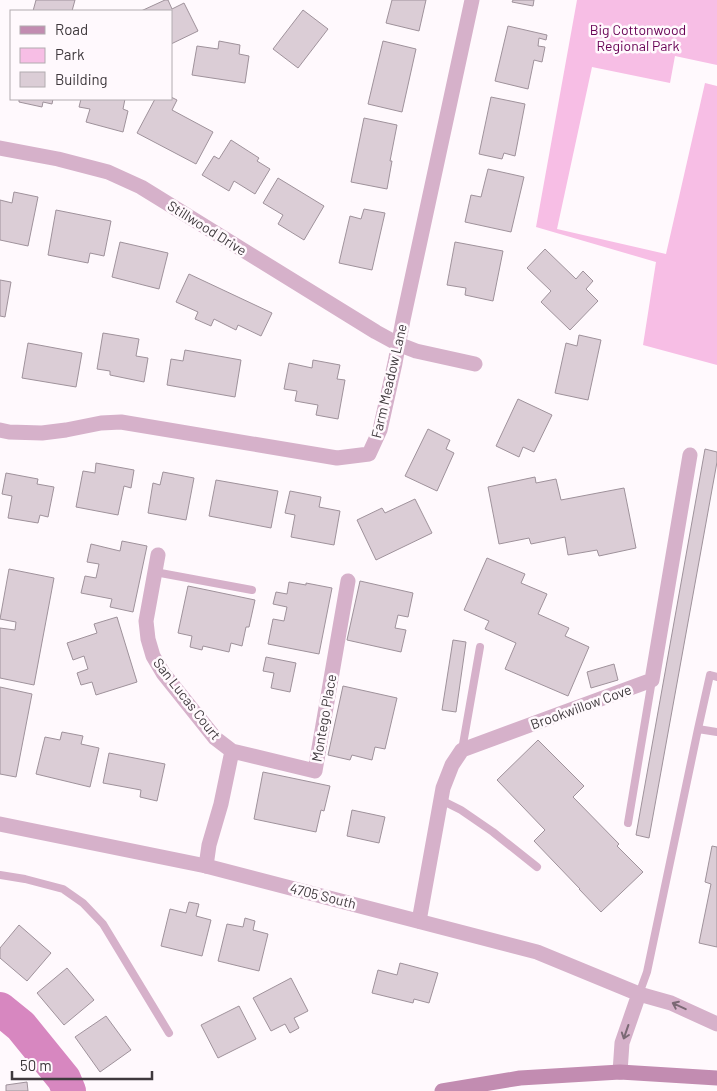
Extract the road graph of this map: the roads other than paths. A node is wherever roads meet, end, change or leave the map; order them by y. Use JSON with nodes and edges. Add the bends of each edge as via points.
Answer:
{"nodes":[{"id":1,"x":472,"y":0,"type":"edge"},
{"id":2,"x":0,"y":148,"type":"edge"},
{"id":3,"x":398,"y":344,"type":"junction"},
{"id":4,"x":475,"y":364,"type":"dead end"},
{"id":5,"x":0,"y":430,"type":"edge"},
{"id":6,"x":690,"y":455,"type":"dead end"},
{"id":7,"x":158,"y":555,"type":"dead end"},
{"id":8,"x":155,"y":572,"type":"junction"},
{"id":9,"x":348,"y":581,"type":"dead end"},
{"id":10,"x":252,"y":590,"type":"dead end"},
{"id":11,"x":480,"y":648,"type":"dead end"},
{"id":12,"x":717,"y":677,"type":"edge"},
{"id":13,"x":652,"y":680,"type":"junction"},
{"id":14,"x":698,"y":729,"type":"junction"},
{"id":15,"x":717,"y":732,"type":"edge"},
{"id":16,"x":232,"y":750,"type":"junction"},
{"id":17,"x":462,"y":750,"type":"junction"},
{"id":18,"x":441,"y":800,"type":"junction"},
{"id":19,"x":0,"y":824,"type":"edge"},
{"id":20,"x":628,"y":824,"type":"dead end"},
{"id":21,"x":206,"y":866,"type":"junction"},
{"id":22,"x":537,"y":867,"type":"dead end"},
{"id":23,"x":0,"y":875,"type":"edge"},
{"id":24,"x":419,"y":921,"type":"junction"},
{"id":25,"x":639,"y":994,"type":"junction"},
{"id":26,"x":717,"y":1024,"type":"edge"},
{"id":27,"x":170,"y":1033,"type":"dead end"},
{"id":28,"x":620,"y":1072,"type":"junction"},
{"id":29,"x":717,"y":1078,"type":"edge"},
{"id":30,"x":442,"y":1091,"type":"edge"}],
"edges":[{"from":1,"to":3,"type":"street","name":"Farm Meadow Lane"},
{"from":2,"to":3,"type":"street","name":"Stillwood Drive","via":[[108,172],[141,187]]},
{"from":3,"to":4,"type":"street","name":"Stillwood Drive","via":[[416,352]]},
{"from":3,"to":5,"type":"street","name":"Farm Meadow Lane","via":[[380,430],[369,454],[338,458],[121,422],[101,422],[42,433]]},
{"from":6,"to":13,"type":"street"},
{"from":7,"to":8,"type":"street","name":"San Lucas Court"},
{"from":8,"to":10,"type":"lane"},
{"from":8,"to":16,"type":"street","name":"San Lucas Court","via":[[146,621],[153,656],[215,738]]},
{"from":9,"to":16,"type":"street","name":"Montego Place","via":[[315,771]]},
{"from":11,"to":17,"type":"lane"},
{"from":12,"to":14,"type":"lane","via":[[710,675]]},
{"from":13,"to":17,"type":"street","name":"Brookwillow Cove"},
{"from":13,"to":20,"type":"lane"},
{"from":14,"to":15,"type":"lane"},
{"from":14,"to":25,"type":"lane","via":[[648,972]]},
{"from":16,"to":21,"type":"street"},
{"from":17,"to":18,"type":"street","via":[[446,776]]},
{"from":18,"to":22,"type":"lane","via":[[469,815]]},
{"from":18,"to":24,"type":"street"},
{"from":19,"to":21,"type":"street","name":"4705 South"},
{"from":21,"to":24,"type":"street","name":"4705 South"},
{"from":23,"to":27,"type":"lane","via":[[63,889],[83,903],[103,924]]},
{"from":24,"to":25,"type":"street","name":"4705 South","via":[[537,952]]},
{"from":26,"to":25,"type":"street","name":"4705 South","one_way":true,"via":[[671,1003]]},
{"from":25,"to":28,"type":"street","one_way":true,"via":[[622,1043]]},
{"from":28,"to":29,"type":"main road"},
{"from":28,"to":30,"type":"main road","via":[[520,1078]]}]}
